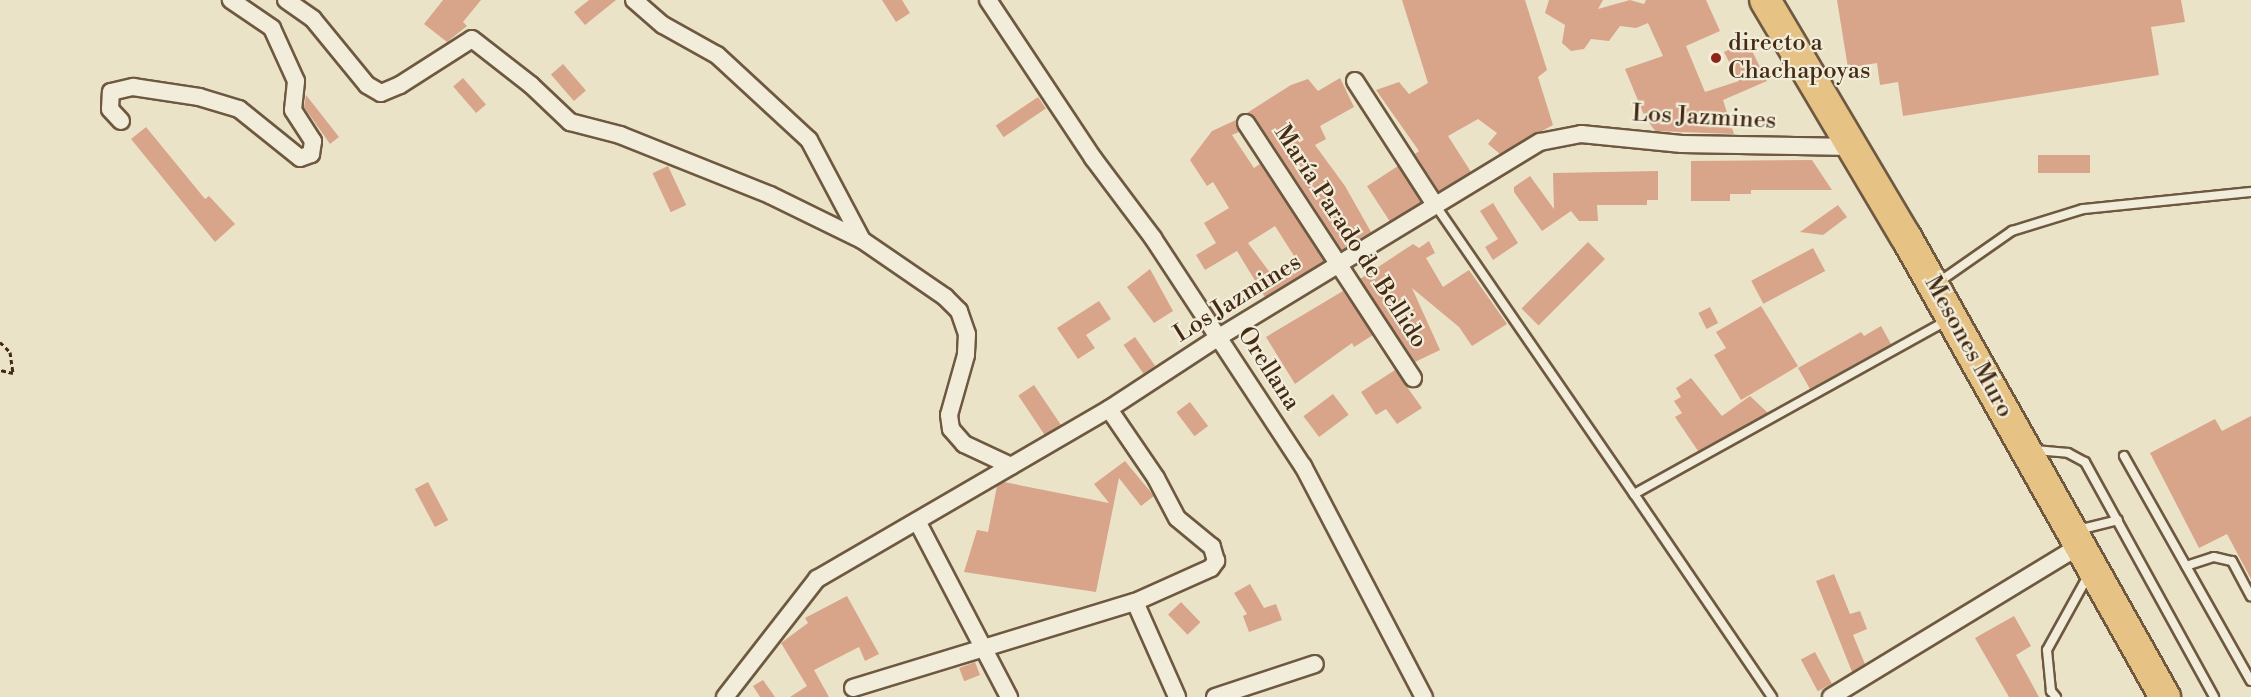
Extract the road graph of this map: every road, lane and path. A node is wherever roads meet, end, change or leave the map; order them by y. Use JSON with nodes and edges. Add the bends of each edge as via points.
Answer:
{"nodes":[{"id":1,"x":231,"y":0,"type":"edge"},
{"id":2,"x":286,"y":0,"type":"edge"},
{"id":3,"x":634,"y":0,"type":"edge"},
{"id":4,"x":988,"y":0,"type":"edge"},
{"id":5,"x":1766,"y":0,"type":"edge"},
{"id":6,"x":1355,"y":81,"type":"dead end"},
{"id":7,"x":121,"y":121,"type":"dead end"},
{"id":8,"x":1246,"y":123,"type":"dead end"},
{"id":9,"x":1853,"y":147,"type":"junction"},
{"id":10,"x":2251,"y":192,"type":"edge"},
{"id":11,"x":1436,"y":206,"type":"junction"},
{"id":12,"x":862,"y":240,"type":"junction"},
{"id":13,"x":1341,"y":264,"type":"junction"},
{"id":14,"x":1934,"y":286,"type":"junction"},
{"id":15,"x":1952,"y":318,"type":"junction"},
{"id":16,"x":1219,"y":337,"type":"junction"},
{"id":17,"x":0,"y":342,"type":"edge"},
{"id":18,"x":0,"y":370,"type":"edge"},
{"id":19,"x":1413,"y":378,"type":"dead end"},
{"id":20,"x":1109,"y":410,"type":"junction"},
{"id":21,"x":2025,"y":449,"type":"junction"},
{"id":22,"x":2124,"y":456,"type":"dead end"},
{"id":23,"x":1011,"y":466,"type":"junction"},
{"id":24,"x":1634,"y":494,"type":"junction"},
{"id":25,"x":2118,"y":520,"type":"junction"},
{"id":26,"x":917,"y":521,"type":"junction"},
{"id":27,"x":2080,"y":549,"type":"junction"},
{"id":28,"x":2186,"y":566,"type":"junction"},
{"id":29,"x":2251,"y":596,"type":"edge"},
{"id":30,"x":1135,"y":602,"type":"junction"},
{"id":31,"x":983,"y":645,"type":"junction"},
{"id":32,"x":1315,"y":664,"type":"dead end"},
{"id":33,"x":2251,"y":681,"type":"edge"},
{"id":34,"x":853,"y":688,"type":"dead end"},
{"id":35,"x":725,"y":697,"type":"edge"},
{"id":36,"x":1008,"y":697,"type":"edge"},
{"id":37,"x":1177,"y":697,"type":"edge"},
{"id":38,"x":1215,"y":697,"type":"edge"},
{"id":39,"x":1424,"y":697,"type":"edge"},
{"id":40,"x":1772,"y":697,"type":"edge"},
{"id":41,"x":1831,"y":697,"type":"edge"},
{"id":42,"x":2056,"y":697,"type":"edge"},
{"id":43,"x":2165,"y":697,"type":"edge"},
{"id":44,"x":2214,"y":697,"type":"edge"}],
"edges":[{"from":1,"to":7,"type":"street","via":[[272,28],[296,81],[293,110],[313,141],[311,154],[300,158],[239,109],[199,97],[133,87],[111,92],[110,109]]},
{"from":2,"to":12,"type":"street","via":[[313,19],[367,84],[381,93],[472,39],[531,84],[570,122],[620,135],[741,183]]},
{"from":3,"to":12,"type":"street","via":[[663,25],[717,55],[808,140]]},
{"from":4,"to":16,"type":"street","name":"Orellana"},
{"from":5,"to":9,"type":"highway","name":"Mesones Muro"},
{"from":6,"to":11,"type":"street"},
{"from":8,"to":13,"type":"street","name":"María Parado de Bellido"},
{"from":9,"to":11,"type":"street","name":"Los Jazmines","via":[[1682,144],[1560,136],[1540,142]]},
{"from":9,"to":14,"type":"highway","name":"Mesones Muro"},
{"from":10,"to":14,"type":"lane","via":[[2083,209],[2012,231]]},
{"from":11,"to":13,"type":"street","name":"Los Jazmines"},
{"from":11,"to":24,"type":"lane"},
{"from":12,"to":23,"type":"street","via":[[945,297],[959,311],[967,334],[966,355],[949,415],[951,429],[964,444]]},
{"from":13,"to":16,"type":"street","name":"Los Jazmines"},
{"from":13,"to":19,"type":"street","name":"María Parado de Bellido"},
{"from":14,"to":15,"type":"highway","name":"Mesones Muro"},
{"from":15,"to":21,"type":"highway","name":"Mesones Muro"},
{"from":15,"to":24,"type":"lane"},
{"from":16,"to":20,"type":"street","name":"Los Jazmines"},
{"from":16,"to":39,"type":"street","name":"Orellana","via":[[1303,466]]},
{"from":17,"to":18,"type":"path","via":[[10,352],[13,373]]},
{"from":20,"to":23,"type":"street","name":"Los Jazmines"},
{"from":20,"to":30,"type":"street","via":[[1156,478],[1177,518],[1212,547],[1216,561],[1201,574]]},
{"from":21,"to":25,"type":"lane","via":[[2067,453],[2085,462]]},
{"from":21,"to":27,"type":"highway","name":"Mesones Muro"},
{"from":22,"to":28,"type":"lane"},
{"from":23,"to":26,"type":"street","name":"Los Jazmines"},
{"from":24,"to":40,"type":"lane"},
{"from":25,"to":27,"type":"lane"},
{"from":25,"to":44,"type":"lane"},
{"from":26,"to":31,"type":"street"},
{"from":26,"to":35,"type":"street","name":"Los Jazmines","via":[[817,579]]},
{"from":27,"to":41,"type":"street"},
{"from":27,"to":42,"type":"lane","via":[[2047,650],[2051,690]]},
{"from":27,"to":43,"type":"highway","name":"Mesones Muro"},
{"from":28,"to":29,"type":"lane","via":[[2214,557],[2232,561]]},
{"from":28,"to":33,"type":"lane"},
{"from":30,"to":31,"type":"street"},
{"from":30,"to":37,"type":"street"},
{"from":31,"to":34,"type":"street"},
{"from":31,"to":36,"type":"street"},
{"from":32,"to":38,"type":"street"}]}
